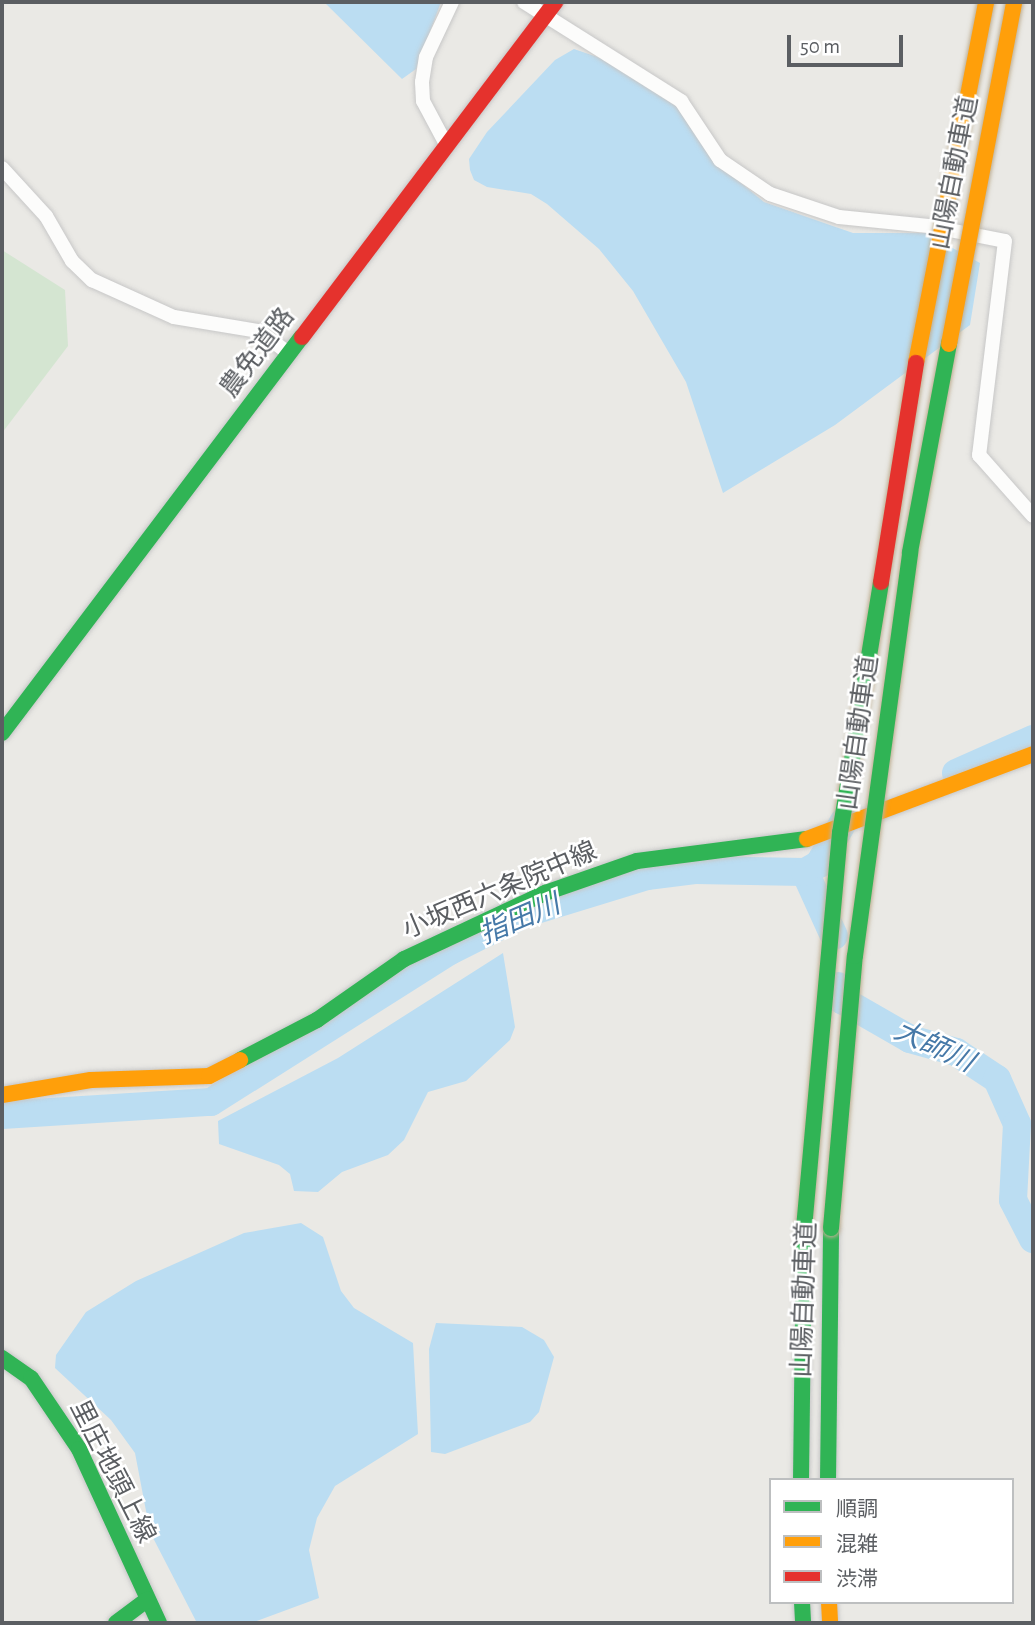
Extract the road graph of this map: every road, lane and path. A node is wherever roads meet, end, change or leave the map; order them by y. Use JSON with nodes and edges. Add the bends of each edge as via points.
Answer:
{"nodes":[{"id":1,"x":452,"y":2,"type":"edge"},
{"id":2,"x":524,"y":2,"type":"edge"},
{"id":3,"x":986,"y":2,"type":"edge"},
{"id":4,"x":1014,"y":2,"type":"edge"},
{"id":5,"x":550,"y":8,"type":"edge"},
{"id":6,"x":447,"y":146,"type":"junction"},
{"id":7,"x":2,"y":168,"type":"edge"},
{"id":8,"x":288,"y":354,"type":"junction"},
{"id":9,"x":1033,"y":516,"type":"edge"},
{"id":10,"x":2,"y":733,"type":"edge"},
{"id":11,"x":1033,"y":754,"type":"edge"},
{"id":12,"x":2,"y":1095,"type":"edge"},
{"id":13,"x":2,"y":1358,"type":"edge"},
{"id":14,"x":801,"y":1478,"type":"edge"},
{"id":15,"x":828,"y":1478,"type":"edge"},
{"id":16,"x":148,"y":1600,"type":"junction"},
{"id":17,"x":802,"y":1604,"type":"edge"},
{"id":18,"x":829,"y":1604,"type":"edge"},
{"id":19,"x":116,"y":1623,"type":"edge"},
{"id":20,"x":159,"y":1623,"type":"edge"},
{"id":21,"x":803,"y":1623,"type":"edge"},
{"id":22,"x":830,"y":1623,"type":"edge"}],
"edges":[{"from":1,"to":6,"type":"street","via":[[426,57],[422,82],[423,101]]},
{"from":2,"to":5,"type":"street"},
{"from":3,"to":14,"type":"main road","name":"山陽自動車道","bridge":true,"via":[[922,323],[842,819],[804,1228]]},
{"from":4,"to":15,"type":"main road","name":"山陽自動車道","bridge":true,"via":[[910,552],[855,956],[831,1227]]},
{"from":5,"to":6,"type":"main road","name":"農免道路"},
{"from":5,"to":9,"type":"street","via":[[681,101],[720,160],[770,194],[839,217],[929,226],[1005,241],[979,455]]},
{"from":6,"to":8,"type":"main road","name":"農免道路"},
{"from":7,"to":8,"type":"street","via":[[46,216],[72,261],[104,287],[174,317],[259,331]]},
{"from":8,"to":10,"type":"main road","name":"農免道路"},
{"from":11,"to":12,"type":"main road","name":"小坂西六条院中線","via":[[825,833],[637,861],[545,893],[404,959],[317,1020],[209,1076],[91,1080]]},
{"from":13,"to":16,"type":"main road","name":"里庄地頭上線","via":[[31,1378],[79,1448]]},
{"from":16,"to":19,"type":"main road"},
{"from":16,"to":20,"type":"main road","name":"里庄地頭上線"},
{"from":17,"to":21,"type":"main road"},
{"from":18,"to":22,"type":"main road"}]}
